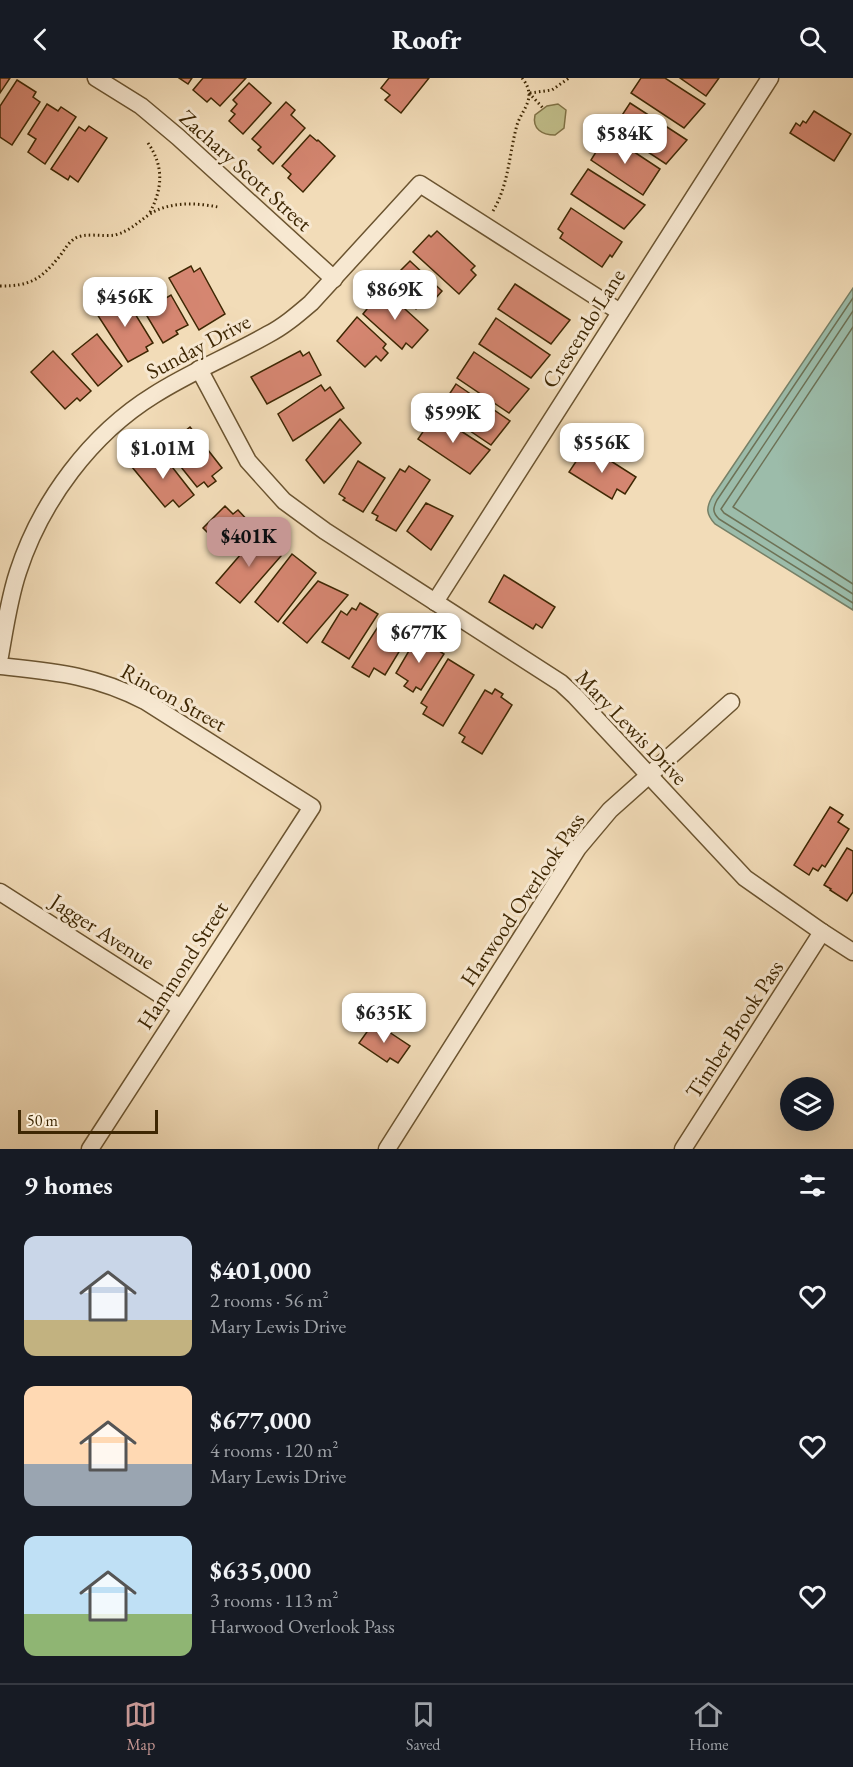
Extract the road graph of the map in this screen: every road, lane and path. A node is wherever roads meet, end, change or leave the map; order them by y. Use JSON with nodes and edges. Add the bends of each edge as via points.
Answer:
{"nodes":[{"id":1,"x":96,"y":78,"type":"edge"},
{"id":2,"x":522,"y":78,"type":"edge"},
{"id":3,"x":569,"y":78,"type":"edge"},
{"id":4,"x":770,"y":78,"type":"edge"},
{"id":5,"x":529,"y":93,"type":"junction"},
{"id":6,"x":543,"y":108,"type":"dead end"},
{"id":7,"x":148,"y":143,"type":"dead end"},
{"id":8,"x":218,"y":207,"type":"dead end"},
{"id":9,"x":493,"y":211,"type":"dead end"},
{"id":10,"x":149,"y":215,"type":"junction"},
{"id":11,"x":334,"y":279,"type":"junction"},
{"id":12,"x":0,"y":286,"type":"edge"},
{"id":13,"x":620,"y":312,"type":"junction"},
{"id":14,"x":198,"y":369,"type":"junction"},
{"id":15,"x":435,"y":602,"type":"junction"},
{"id":16,"x":0,"y":656,"type":"edge"},
{"id":17,"x":0,"y":666,"type":"edge"},
{"id":18,"x":731,"y":702,"type":"dead end"},
{"id":19,"x":648,"y":775,"type":"junction"},
{"id":20,"x":312,"y":807,"type":"joint"},
{"id":21,"x":0,"y":892,"type":"edge"},
{"id":22,"x":822,"y":932,"type":"junction"},
{"id":23,"x":853,"y":952,"type":"edge"},
{"id":24,"x":181,"y":1008,"type":"junction"},
{"id":25,"x":90,"y":1149,"type":"edge"},
{"id":26,"x":387,"y":1149,"type":"edge"},
{"id":27,"x":683,"y":1149,"type":"edge"}],
"edges":[{"from":1,"to":11,"type":"street","name":"Zachary Scott Street","via":[[141,106]]},
{"from":2,"to":5,"type":"path"},
{"from":3,"to":5,"type":"path","via":[[552,90]]},
{"from":4,"to":13,"type":"street","name":"Crescendo Lane"},
{"from":5,"to":6,"type":"path"},
{"from":5,"to":9,"type":"path"},
{"from":7,"to":10,"type":"path","via":[[161,175]]},
{"from":8,"to":10,"type":"path","via":[[184,204]]},
{"from":10,"to":12,"type":"path","via":[[124,232],[76,238],[34,280],[22,286]]},
{"from":11,"to":13,"type":"street","name":"Sunday Drive","via":[[420,184]]},
{"from":11,"to":14,"type":"street","name":"Sunday Drive","via":[[311,303],[268,334]]},
{"from":13,"to":15,"type":"street","name":"Crescendo Lane"},
{"from":14,"to":15,"type":"street","name":"Mary Lewis Drive","via":[[248,461],[284,501]]},
{"from":14,"to":16,"type":"street","name":"Sunday Drive","via":[[130,411],[67,478],[38,524],[18,570]]},
{"from":15,"to":19,"type":"street","name":"Mary Lewis Drive","via":[[561,683]]},
{"from":17,"to":20,"type":"street","name":"Rincon Street","via":[[79,676],[123,690]]},
{"from":18,"to":19,"type":"street","name":"Harwood Overlook Pass"},
{"from":19,"to":22,"type":"street","name":"Mary Lewis Drive","via":[[745,878]]},
{"from":19,"to":26,"type":"street","name":"Harwood Overlook Pass","via":[[610,810],[578,848]]},
{"from":20,"to":24,"type":"street","name":"Hammond Street"},
{"from":21,"to":24,"type":"street","name":"Jagger Avenue"},
{"from":22,"to":23,"type":"street","name":"Mary Lewis Drive"},
{"from":22,"to":27,"type":"street","name":"Timber Brook Pass"},
{"from":24,"to":25,"type":"street","name":"Hammond Street"}]}
